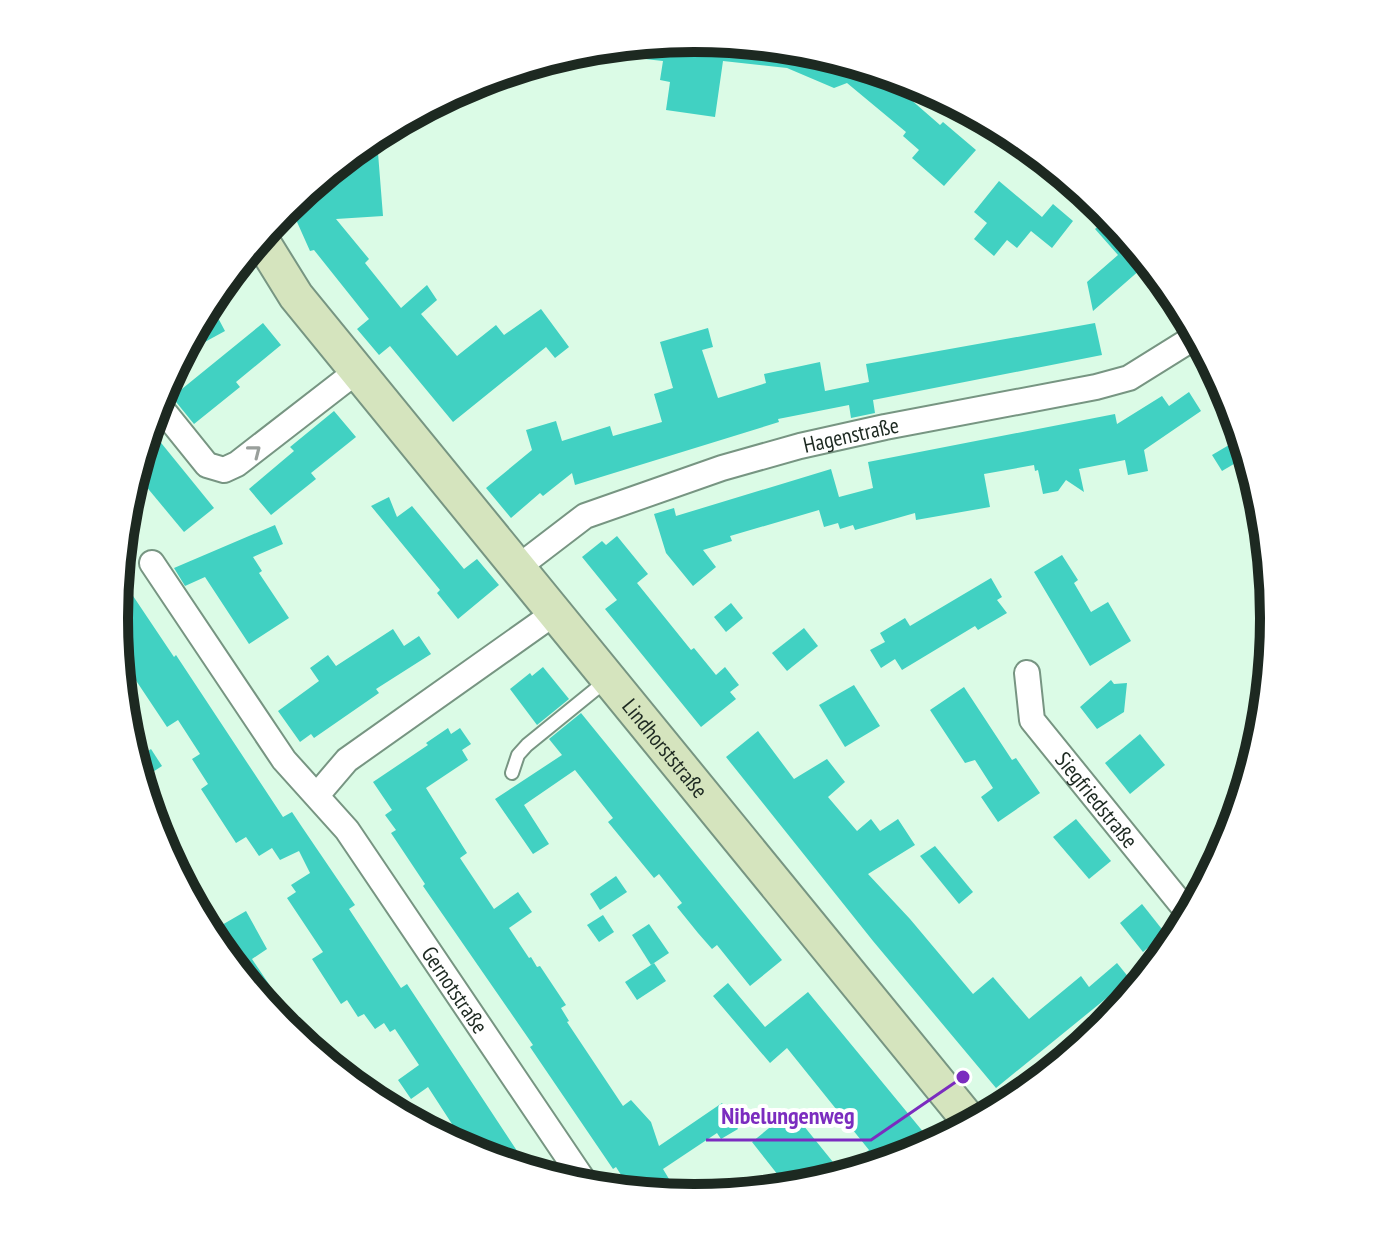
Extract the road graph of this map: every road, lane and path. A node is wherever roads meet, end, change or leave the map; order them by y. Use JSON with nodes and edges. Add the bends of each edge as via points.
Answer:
{"nodes":[{"id":1,"x":266,"y":248,"type":"edge"},
{"id":2,"x":1188,"y":341,"type":"edge"},
{"id":3,"x":357,"y":371,"type":"junction"},
{"id":4,"x":167,"y":415,"type":"edge"},
{"id":5,"x":152,"y":563,"type":"dead end"},
{"id":6,"x":517,"y":568,"type":"junction"},
{"id":7,"x":556,"y":612,"type":"junction"},
{"id":8,"x":1027,"y":673,"type":"dead end"},
{"id":9,"x":610,"y":678,"type":"junction"},
{"id":10,"x":512,"y":773,"type":"dead end"},
{"id":11,"x":318,"y":794,"type":"junction"},
{"id":12,"x":1182,"y":905,"type":"edge"},
{"id":13,"x":965,"y":1115,"type":"edge"},
{"id":14,"x":578,"y":1172,"type":"edge"}],
"edges":[{"from":1,"to":3,"type":"street","name":"Lindhorststraße","via":[[296,296]]},
{"from":2,"to":6,"type":"street","name":"Hagenstraße","via":[[1129,378],[1096,387],[885,427],[722,468],[585,516]]},
{"from":4,"to":3,"type":"street","one_way":true,"via":[[207,465],[224,470]]},
{"from":3,"to":6,"type":"street","name":"Lindhorststraße"},
{"from":5,"to":11,"type":"street","name":"Gernotstraße","via":[[284,760]]},
{"from":6,"to":7,"type":"street","name":"Lindhorststraße"},
{"from":7,"to":9,"type":"street","name":"Lindhorststraße"},
{"from":7,"to":11,"type":"street","via":[[347,760]]},
{"from":8,"to":12,"type":"street","name":"Siegfriedstraße","via":[[1032,720]]},
{"from":9,"to":10,"type":"lane","via":[[527,745]]},
{"from":9,"to":13,"type":"street","name":"Lindhorststraße"},
{"from":11,"to":14,"type":"street","name":"Gernotstraße"}]}
